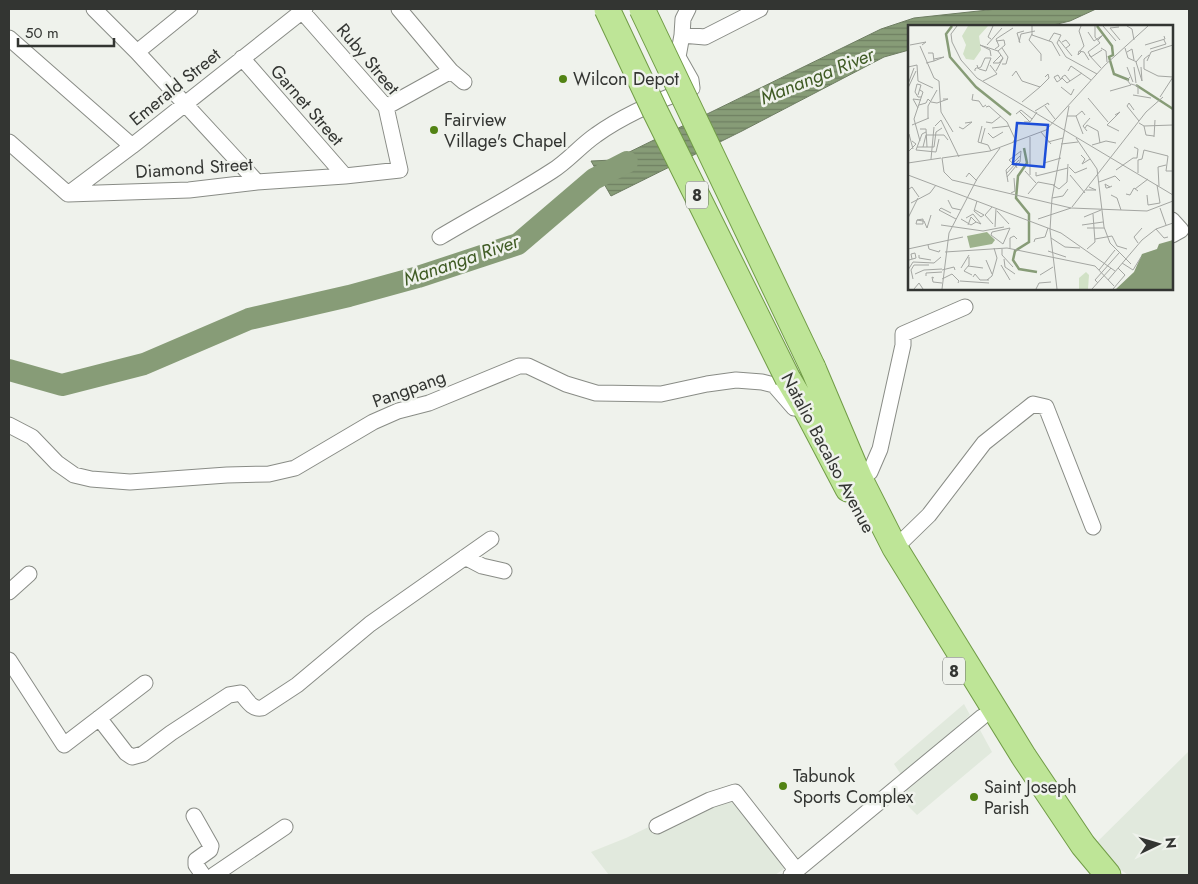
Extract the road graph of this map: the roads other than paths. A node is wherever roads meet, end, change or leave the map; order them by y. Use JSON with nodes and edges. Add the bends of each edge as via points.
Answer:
{"nodes":[{"id":1,"x":94,"y":9,"type":"edge"},
{"id":2,"x":190,"y":9,"type":"edge"},
{"id":3,"x":302,"y":9,"type":"edge"},
{"id":4,"x":399,"y":9,"type":"edge"},
{"id":5,"x":608,"y":9,"type":"edge"},
{"id":6,"x":642,"y":9,"type":"edge"},
{"id":7,"x":688,"y":9,"type":"edge"},
{"id":8,"x":760,"y":9,"type":"edge"},
{"id":9,"x":682,"y":35,"type":"junction"},
{"id":10,"x":9,"y":38,"type":"edge"},
{"id":11,"x":136,"y":52,"type":"junction"},
{"id":12,"x":242,"y":58,"type":"junction"},
{"id":13,"x":451,"y":71,"type":"junction"},
{"id":14,"x":464,"y":82,"type":"dead end"},
{"id":15,"x":184,"y":105,"type":"junction"},
{"id":16,"x":386,"y":107,"type":"junction"},
{"id":17,"x":9,"y":142,"type":"edge"},
{"id":18,"x":132,"y":146,"type":"junction"},
{"id":19,"x":400,"y":170,"type":"joint"},
{"id":20,"x":345,"y":176,"type":"junction"},
{"id":21,"x":257,"y":182,"type":"junction"},
{"id":22,"x":68,"y":194,"type":"junction"},
{"id":23,"x":440,"y":237,"type":"dead end"},
{"id":24,"x":965,"y":307,"type":"dead end"},
{"id":25,"x":817,"y":406,"type":"junction"},
{"id":26,"x":9,"y":425,"type":"edge"},
{"id":27,"x":860,"y":479,"type":"junction"},
{"id":28,"x":1093,"y":528,"type":"dead end"},
{"id":29,"x":491,"y":539,"type":"dead end"},
{"id":30,"x":896,"y":548,"type":"junction"},
{"id":31,"x":465,"y":557,"type":"junction"},
{"id":32,"x":504,"y":571,"type":"dead end"},
{"id":33,"x":30,"y":574,"type":"dead end"},
{"id":34,"x":9,"y":592,"type":"edge"},
{"id":35,"x":9,"y":660,"type":"edge"},
{"id":36,"x":145,"y":683,"type":"dead end"},
{"id":37,"x":982,"y":717,"type":"junction"},
{"id":38,"x":99,"y":718,"type":"junction"},
{"id":39,"x":194,"y":816,"type":"dead end"},
{"id":40,"x":657,"y":826,"type":"dead end"},
{"id":41,"x":284,"y":828,"type":"dead end"},
{"id":42,"x":794,"y":873,"type":"edge"},
{"id":43,"x":1103,"y":873,"type":"edge"},
{"id":44,"x":203,"y":875,"type":"edge"},
{"id":45,"x":214,"y":875,"type":"edge"}],
"edges":[{"from":1,"to":11,"type":"street"},
{"from":2,"to":11,"type":"street"},
{"from":3,"to":12,"type":"street","name":"Emerald Street"},
{"from":3,"to":16,"type":"street","name":"Ruby Street"},
{"from":4,"to":13,"type":"street"},
{"from":5,"to":25,"type":"main road","name":"Natalio Bacalso Avenue","number":"8","bridge":true,"via":[[788,380]]},
{"from":6,"to":25,"type":"main road","name":"Natalio Bacalso Avenue","number":"8","bridge":true,"via":[[813,368]]},
{"from":7,"to":9,"type":"street","via":[[683,19]]},
{"from":8,"to":9,"type":"street","via":[[706,37]]},
{"from":9,"to":23,"type":"street","via":[[678,57],[692,88],[636,111],[595,135],[553,171]]},
{"from":10,"to":18,"type":"street"},
{"from":11,"to":15,"type":"street"},
{"from":12,"to":15,"type":"street","name":"Emerald Street"},
{"from":12,"to":20,"type":"street","name":"Garnet Street"},
{"from":13,"to":14,"type":"street"},
{"from":13,"to":16,"type":"street"},
{"from":15,"to":18,"type":"street","name":"Emerald Street"},
{"from":15,"to":21,"type":"street"},
{"from":16,"to":19,"type":"street","name":"Ruby Street"},
{"from":17,"to":22,"type":"street"},
{"from":18,"to":22,"type":"street","name":"Emerald Street"},
{"from":19,"to":20,"type":"street","name":"Diamond Street"},
{"from":20,"to":21,"type":"street","name":"Diamond Street"},
{"from":21,"to":22,"type":"street","name":"Diamond Street","via":[[189,190]]},
{"from":24,"to":27,"type":"street","via":[[903,334],[880,449],[870,472]]},
{"from":25,"to":26,"type":"street","name":"Pangpang","via":[[800,413],[774,385],[736,380],[661,394],[596,393],[566,384],[528,366],[519,366],[429,403],[392,413],[295,468],[268,474],[130,482],[74,475],[56,463],[32,437]]},
{"from":25,"to":27,"type":"main road","name":"Natalio Bacalso Avenue","number":"8"},
{"from":25,"to":37,"type":"main road","name":"Natalio Bacalso Avenue","number":"8","via":[[883,556]]},
{"from":27,"to":30,"type":"main road","name":"Natalio Bacalso Avenue","number":"8"},
{"from":28,"to":30,"type":"street","via":[[1046,407],[1033,404],[984,443],[929,515]]},
{"from":29,"to":31,"type":"street"},
{"from":30,"to":43,"type":"main road","name":"Natalio Bacalso Avenue","number":"8","via":[[1024,757]]},
{"from":31,"to":32,"type":"street","via":[[482,566]]},
{"from":31,"to":38,"type":"street","via":[[370,624],[297,685],[262,708],[253,707],[241,693],[229,695],[143,754],[132,757]]},
{"from":33,"to":34,"type":"street"},
{"from":35,"to":38,"type":"street","via":[[64,745]]},
{"from":36,"to":38,"type":"street"},
{"from":37,"to":42,"type":"street"},
{"from":37,"to":43,"type":"main road","name":"Natalio Bacalso Avenue","number":"8","via":[[1067,849]]},
{"from":39,"to":44,"type":"street","via":[[211,846],[196,860]]},
{"from":40,"to":42,"type":"street","via":[[734,792]]},
{"from":41,"to":45,"type":"street"}]}
